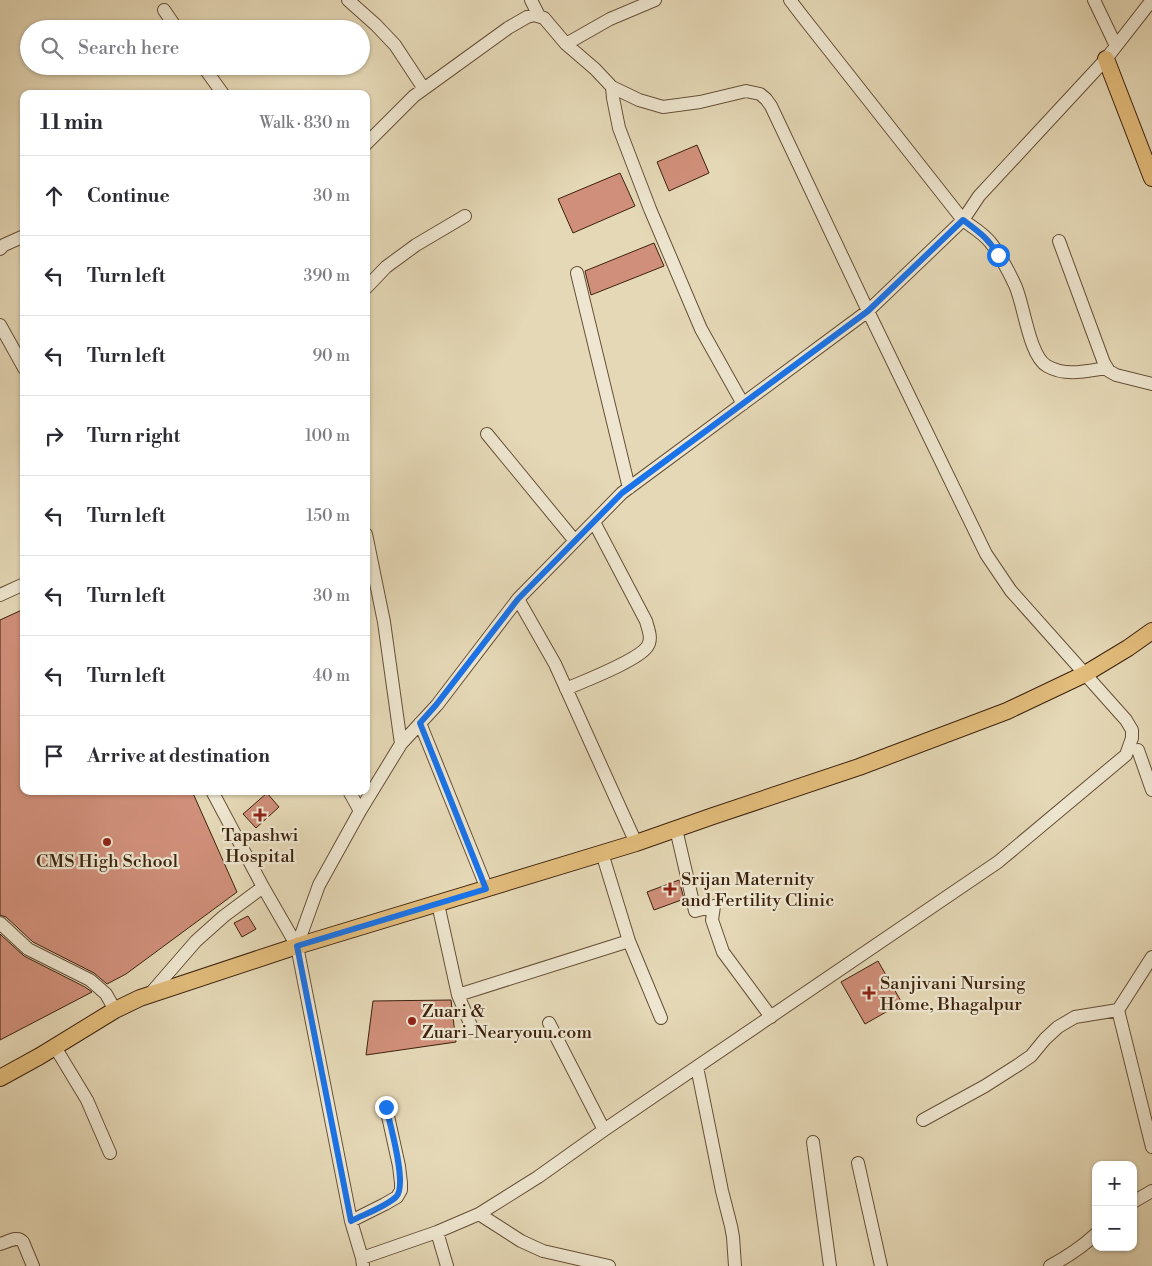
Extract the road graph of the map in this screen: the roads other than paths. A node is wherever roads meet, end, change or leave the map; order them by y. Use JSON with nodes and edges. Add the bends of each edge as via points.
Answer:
{"nodes":[{"id":1,"x":348,"y":0,"type":"edge"},
{"id":2,"x":531,"y":0,"type":"edge"},
{"id":3,"x":656,"y":0,"type":"edge"},
{"id":4,"x":790,"y":0,"type":"edge"},
{"id":5,"x":1094,"y":0,"type":"edge"},
{"id":6,"x":1152,"y":0,"type":"edge"},
{"id":7,"x":164,"y":10,"type":"dead end"},
{"id":8,"x":539,"y":16,"type":"junction"},
{"id":9,"x":171,"y":20,"type":"edge"},
{"id":10,"x":566,"y":44,"type":"junction"},
{"id":11,"x":1116,"y":46,"type":"junction"},
{"id":12,"x":1106,"y":59,"type":"junction"},
{"id":13,"x":209,"y":75,"type":"edge"},
{"id":14,"x":612,"y":87,"type":"junction"},
{"id":15,"x":424,"y":89,"type":"junction"},
{"id":16,"x":220,"y":90,"type":"edge"},
{"id":17,"x":370,"y":140,"type":"edge"},
{"id":18,"x":1152,"y":178,"type":"edge"},
{"id":19,"x":465,"y":216,"type":"dead end"},
{"id":20,"x":963,"y":220,"type":"junction"},
{"id":21,"x":20,"y":238,"type":"edge"},
{"id":22,"x":1060,"y":241,"type":"dead end"},
{"id":23,"x":0,"y":249,"type":"edge"},
{"id":24,"x":577,"y":273,"type":"dead end"},
{"id":25,"x":370,"y":284,"type":"edge"},
{"id":26,"x":868,"y":311,"type":"junction"},
{"id":27,"x":0,"y":325,"type":"edge"},
{"id":28,"x":20,"y":361,"type":"edge"},
{"id":29,"x":1107,"y":368,"type":"junction"},
{"id":30,"x":1152,"y":384,"type":"edge"},
{"id":31,"x":743,"y":404,"type":"junction"},
{"id":32,"x":488,"y":434,"type":"dead end"},
{"id":33,"x":629,"y":488,"type":"junction"},
{"id":34,"x":594,"y":522,"type":"junction"},
{"id":35,"x":575,"y":541,"type":"junction"},
{"id":36,"x":370,"y":554,"type":"edge"},
{"id":37,"x":20,"y":586,"type":"edge"},
{"id":38,"x":0,"y":595,"type":"edge"},
{"id":39,"x":518,"y":599,"type":"junction"},
{"id":40,"x":1152,"y":631,"type":"edge"},
{"id":41,"x":1085,"y":674,"type":"junction"},
{"id":42,"x":566,"y":689,"type":"junction"},
{"id":43,"x":420,"y":723,"type":"junction"},
{"id":44,"x":401,"y":744,"type":"junction"},
{"id":45,"x":1134,"y":747,"type":"junction"},
{"id":46,"x":1152,"y":757,"type":"edge"},
{"id":47,"x":1152,"y":790,"type":"edge"},
{"id":48,"x":214,"y":795,"type":"edge"},
{"id":49,"x":351,"y":795,"type":"edge"},
{"id":50,"x":370,"y":795,"type":"edge"},
{"id":51,"x":370,"y":795,"type":"edge"},
{"id":52,"x":360,"y":811,"type":"junction"},
{"id":53,"x":676,"y":829,"type":"junction"},
{"id":54,"x":636,"y":843,"type":"junction"},
{"id":55,"x":602,"y":853,"type":"junction"},
{"id":56,"x":263,"y":887,"type":"junction"},
{"id":57,"x":486,"y":889,"type":"junction"},
{"id":58,"x":438,"y":904,"type":"junction"},
{"id":59,"x":0,"y":923,"type":"edge"},
{"id":60,"x":629,"y":941,"type":"junction"},
{"id":61,"x":297,"y":946,"type":"junction"},
{"id":62,"x":1152,"y":958,"type":"edge"},
{"id":63,"x":150,"y":994,"type":"junction"},
{"id":64,"x":458,"y":995,"type":"junction"},
{"id":65,"x":115,"y":1010,"type":"junction"},
{"id":66,"x":1118,"y":1010,"type":"junction"},
{"id":67,"x":771,"y":1017,"type":"junction"},
{"id":68,"x":662,"y":1018,"type":"dead end"},
{"id":69,"x":548,"y":1023,"type":"dead end"},
{"id":70,"x":472,"y":1028,"type":"dead end"},
{"id":71,"x":55,"y":1047,"type":"junction"},
{"id":72,"x":697,"y":1067,"type":"junction"},
{"id":73,"x":0,"y":1078,"type":"edge"},
{"id":74,"x":386,"y":1107,"type":"dead end"},
{"id":75,"x":923,"y":1120,"type":"dead end"},
{"id":76,"x":604,"y":1130,"type":"junction"},
{"id":77,"x":813,"y":1142,"type":"dead end"},
{"id":78,"x":1152,"y":1147,"type":"edge"},
{"id":79,"x":110,"y":1153,"type":"dead end"},
{"id":80,"x":858,"y":1163,"type":"dead end"},
{"id":81,"x":1152,"y":1191,"type":"edge"},
{"id":82,"x":1137,"y":1200,"type":"edge"},
{"id":83,"x":478,"y":1214,"type":"junction"},
{"id":84,"x":351,"y":1221,"type":"junction"},
{"id":85,"x":438,"y":1232,"type":"junction"},
{"id":86,"x":1092,"y":1238,"type":"edge"},
{"id":87,"x":0,"y":1244,"type":"edge"},
{"id":88,"x":362,"y":1262,"type":"edge"},
{"id":89,"x":33,"y":1266,"type":"edge"},
{"id":90,"x":447,"y":1266,"type":"edge"},
{"id":91,"x":609,"y":1266,"type":"edge"},
{"id":92,"x":735,"y":1266,"type":"edge"},
{"id":93,"x":830,"y":1266,"type":"edge"},
{"id":94,"x":881,"y":1266,"type":"edge"},
{"id":95,"x":1050,"y":1266,"type":"edge"}],
"edges":[{"from":1,"to":15,"type":"street","via":[[395,46]]},
{"from":2,"to":8,"type":"street"},
{"from":3,"to":10,"type":"street","via":[[610,19]]},
{"from":4,"to":20,"type":"street"},
{"from":5,"to":11,"type":"street"},
{"from":6,"to":11,"type":"street"},
{"from":7,"to":9,"type":"street"},
{"from":8,"to":10,"type":"street"},
{"from":8,"to":15,"type":"street","via":[[527,16],[508,28]]},
{"from":10,"to":14,"type":"street"},
{"from":11,"to":12,"type":"street"},
{"from":12,"to":18,"type":"main road"},
{"from":12,"to":20,"type":"street","via":[[979,196]]},
{"from":13,"to":16,"type":"street"},
{"from":14,"to":26,"type":"street","via":[[639,100],[663,106],[700,102],[746,91],[766,99]]},
{"from":14,"to":31,"type":"street","via":[[619,128],[650,209],[701,328]]},
{"from":15,"to":17,"type":"street"},
{"from":19,"to":25,"type":"street","via":[[416,245],[386,267]]},
{"from":20,"to":26,"type":"street"},
{"from":20,"to":29,"type":"street","via":[[992,243],[1016,287],[1030,338],[1045,366],[1076,373]]},
{"from":21,"to":23,"type":"street"},
{"from":22,"to":29,"type":"street"},
{"from":24,"to":33,"type":"street"},
{"from":26,"to":31,"type":"street"},
{"from":26,"to":41,"type":"street","via":[[986,554],[1011,591]]},
{"from":27,"to":28,"type":"street"},
{"from":29,"to":30,"type":"street","via":[[1116,375]]},
{"from":31,"to":33,"type":"street"},
{"from":32,"to":35,"type":"street"},
{"from":33,"to":34,"type":"street"},
{"from":34,"to":35,"type":"street"},
{"from":34,"to":42,"type":"street","via":[[646,621],[650,635],[648,646],[638,656]]},
{"from":35,"to":39,"type":"street"},
{"from":36,"to":44,"type":"street","via":[[384,622]]},
{"from":37,"to":38,"type":"street"},
{"from":39,"to":42,"type":"street"},
{"from":39,"to":43,"type":"street"},
{"from":40,"to":41,"type":"main road"},
{"from":41,"to":45,"type":"street","via":[[1126,720],[1132,730]]},
{"from":41,"to":53,"type":"main road","via":[[1007,711],[859,768]]},
{"from":42,"to":54,"type":"street"},
{"from":43,"to":44,"type":"street"},
{"from":43,"to":57,"type":"street"},
{"from":44,"to":51,"type":"street"},
{"from":45,"to":46,"type":"street"},
{"from":45,"to":47,"type":"street"},
{"from":45,"to":67,"type":"street","via":[[998,862]]},
{"from":48,"to":56,"type":"street"},
{"from":49,"to":52,"type":"street"},
{"from":50,"to":52,"type":"street"},
{"from":52,"to":61,"type":"street","via":[[319,885]]},
{"from":53,"to":54,"type":"main road"},
{"from":53,"to":67,"type":"street","via":[[695,911],[714,906],[712,920],[723,952]]},
{"from":54,"to":55,"type":"main road"},
{"from":55,"to":57,"type":"main road"},
{"from":55,"to":60,"type":"street"},
{"from":56,"to":61,"type":"street"},
{"from":56,"to":63,"type":"street","via":[[196,941]]},
{"from":57,"to":58,"type":"main road"},
{"from":58,"to":61,"type":"main road"},
{"from":58,"to":64,"type":"street"},
{"from":59,"to":65,"type":"street","via":[[28,949],[90,980],[106,994]]},
{"from":60,"to":64,"type":"street"},
{"from":60,"to":68,"type":"street"},
{"from":61,"to":63,"type":"main road"},
{"from":61,"to":84,"type":"street"},
{"from":62,"to":66,"type":"street"},
{"from":63,"to":65,"type":"main road"},
{"from":64,"to":70,"type":"street"},
{"from":65,"to":71,"type":"main road"},
{"from":66,"to":75,"type":"street","via":[[1075,1018],[1058,1027],[1018,1065]]},
{"from":66,"to":78,"type":"street"},
{"from":67,"to":72,"type":"street"},
{"from":69,"to":76,"type":"street"},
{"from":71,"to":73,"type":"main road"},
{"from":71,"to":79,"type":"street","via":[[87,1100]]},
{"from":72,"to":76,"type":"street"},
{"from":72,"to":92,"type":"street","via":[[731,1226]]},
{"from":74,"to":84,"type":"street","via":[[401,1190],[397,1197]]},
{"from":76,"to":83,"type":"street"},
{"from":77,"to":93,"type":"street"},
{"from":80,"to":94,"type":"street"},
{"from":81,"to":82,"type":"street"},
{"from":83,"to":85,"type":"street"},
{"from":83,"to":91,"type":"street","via":[[543,1251]]},
{"from":84,"to":88,"type":"street"},
{"from":85,"to":88,"type":"street"},
{"from":85,"to":90,"type":"street"},
{"from":86,"to":95,"type":"street"},
{"from":87,"to":89,"type":"street","via":[[21,1239]]}]}
